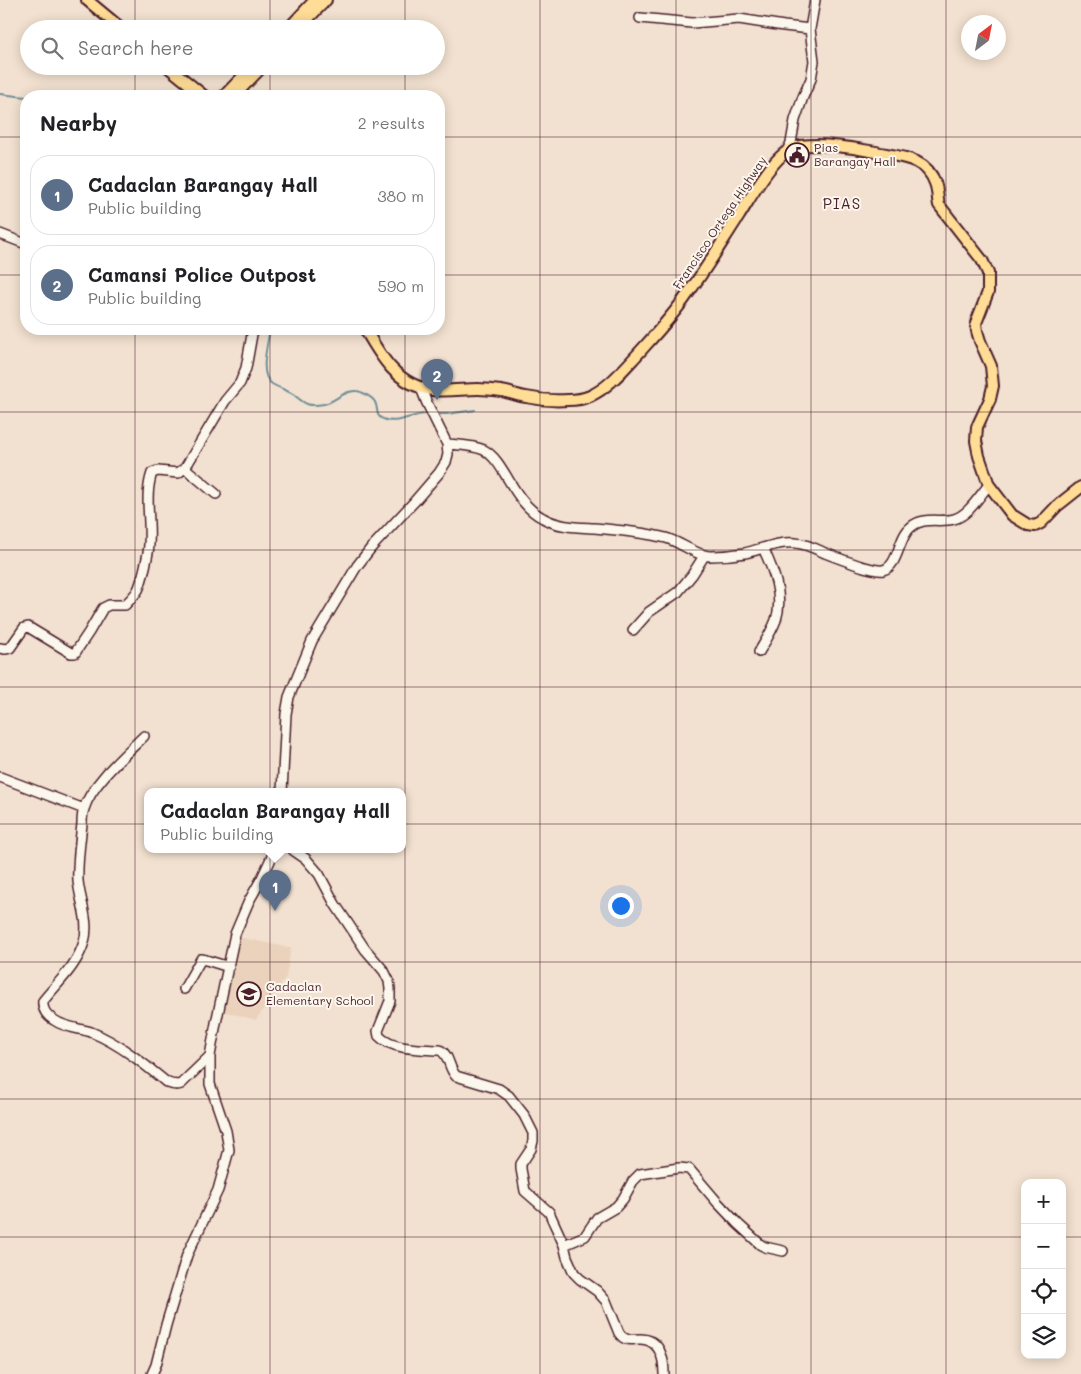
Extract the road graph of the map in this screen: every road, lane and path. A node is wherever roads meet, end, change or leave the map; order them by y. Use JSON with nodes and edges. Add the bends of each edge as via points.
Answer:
{"nodes":[{"id":1,"x":87,"y":0,"type":"edge"},
{"id":2,"x":315,"y":0,"type":"edge"},
{"id":3,"x":326,"y":0,"type":"edge"},
{"id":4,"x":814,"y":0,"type":"edge"},
{"id":5,"x":640,"y":18,"type":"dead end"},
{"id":6,"x":111,"y":20,"type":"edge"},
{"id":7,"x":296,"y":20,"type":"edge"},
{"id":8,"x":307,"y":20,"type":"edge"},
{"id":9,"x":810,"y":29,"type":"junction"},
{"id":10,"x":178,"y":75,"type":"edge"},
{"id":11,"x":244,"y":75,"type":"edge"},
{"id":12,"x":254,"y":75,"type":"edge"},
{"id":13,"x":197,"y":90,"type":"edge"},
{"id":14,"x":230,"y":90,"type":"edge"},
{"id":15,"x":240,"y":90,"type":"edge"},
{"id":16,"x":788,"y":151,"type":"junction"},
{"id":17,"x":0,"y":234,"type":"edge"},
{"id":18,"x":20,"y":242,"type":"edge"},
{"id":19,"x":252,"y":335,"type":"edge"},
{"id":20,"x":368,"y":335,"type":"edge"},
{"id":21,"x":421,"y":388,"type":"junction"},
{"id":22,"x":447,"y":444,"type":"junction"},
{"id":23,"x":185,"y":468,"type":"junction"},
{"id":24,"x":990,"y":485,"type":"junction"},
{"id":25,"x":1081,"y":487,"type":"edge"},
{"id":26,"x":216,"y":494,"type":"dead end"},
{"id":27,"x":763,"y":548,"type":"junction"},
{"id":28,"x":704,"y":556,"type":"junction"},
{"id":29,"x":633,"y":630,"type":"dead end"},
{"id":30,"x":0,"y":648,"type":"edge"},
{"id":31,"x":759,"y":652,"type":"dead end"},
{"id":32,"x":144,"y":736,"type":"dead end"},
{"id":33,"x":0,"y":777,"type":"edge"},
{"id":34,"x":282,"y":788,"type":"edge"},
{"id":35,"x":84,"y":809,"type":"junction"},
{"id":36,"x":274,"y":853,"type":"edge"},
{"id":37,"x":297,"y":853,"type":"edge"},
{"id":38,"x":229,"y":967,"type":"junction"},
{"id":39,"x":184,"y":988,"type":"dead end"},
{"id":40,"x":210,"y":1056,"type":"junction"},
{"id":41,"x":564,"y":1245,"type":"junction"},
{"id":42,"x":783,"y":1251,"type":"dead end"},
{"id":43,"x":152,"y":1374,"type":"edge"},
{"id":44,"x":664,"y":1374,"type":"edge"}],
"edges":[{"from":1,"to":6,"type":"main road"},
{"from":2,"to":7,"type":"main road"},
{"from":3,"to":8,"type":"main road"},
{"from":4,"to":9,"type":"street"},
{"from":5,"to":9,"type":"street","via":[[692,23],[739,19]]},
{"from":9,"to":16,"type":"street","via":[[814,61],[811,79],[795,120]]},
{"from":10,"to":13,"type":"main road"},
{"from":11,"to":14,"type":"main road"},
{"from":12,"to":15,"type":"main road"},
{"from":16,"to":21,"type":"main road","name":"Francisco Ortega Highway","via":[[777,159],[760,183],[686,297],[620,374],[602,389],[576,400],[552,401],[501,391]]},
{"from":16,"to":24,"type":"main road","via":[[807,145],[854,148],[917,161],[928,169],[937,186],[939,205],[982,260],[988,273],[988,292],[976,323],[991,366],[994,386],[977,427],[976,441]]},
{"from":17,"to":18,"type":"street"},
{"from":19,"to":23,"type":"street","via":[[240,383],[224,401]]},
{"from":20,"to":21,"type":"main road","name":"Francisco Ortega Highway","via":[[390,368]]},
{"from":21,"to":22,"type":"street"},
{"from":22,"to":28,"type":"street","via":[[486,451],[528,507],[543,519],[570,526],[654,536],[675,541]]},
{"from":22,"to":34,"type":"street","via":[[446,462],[361,560],[312,641],[289,697]]},
{"from":23,"to":26,"type":"street"},
{"from":23,"to":30,"type":"street","via":[[178,473],[152,473],[148,503],[149,545],[138,591],[126,605],[109,604],[103,608],[75,653],[28,627],[10,648]]},
{"from":24,"to":25,"type":"main road","via":[[1012,515],[1035,526]]},
{"from":24,"to":27,"type":"street","via":[[961,516],[930,520],[910,528],[896,557],[884,570],[852,563],[801,543]]},
{"from":27,"to":28,"type":"street","via":[[733,555]]},
{"from":27,"to":31,"type":"street","via":[[774,573],[778,606],[776,620]]},
{"from":28,"to":29,"type":"street","via":[[678,592],[649,612]]},
{"from":32,"to":35,"type":"street","via":[[95,787]]},
{"from":33,"to":35,"type":"street"},
{"from":35,"to":40,"type":"street","via":[[78,881],[86,931],[68,972],[43,1001],[44,1011],[61,1024],[117,1045],[172,1085],[181,1084]]},
{"from":36,"to":38,"type":"street","via":[[238,926]]},
{"from":37,"to":41,"type":"street","via":[[319,874],[364,948],[389,981],[390,1001],[379,1036],[408,1048],[444,1052],[456,1076],[499,1089],[524,1115],[533,1141],[522,1164],[524,1187],[549,1212]]},
{"from":38,"to":39,"type":"street","via":[[201,959]]},
{"from":38,"to":40,"type":"street"},
{"from":40,"to":43,"type":"street","via":[[210,1084],[229,1150],[218,1190],[187,1255]]},
{"from":41,"to":42,"type":"street","via":[[585,1236],[597,1218],[616,1207],[640,1174],[685,1168],[693,1172],[718,1203],[761,1245]]},
{"from":41,"to":44,"type":"street","via":[[574,1273],[606,1301],[621,1337],[646,1339],[658,1347]]}]}
